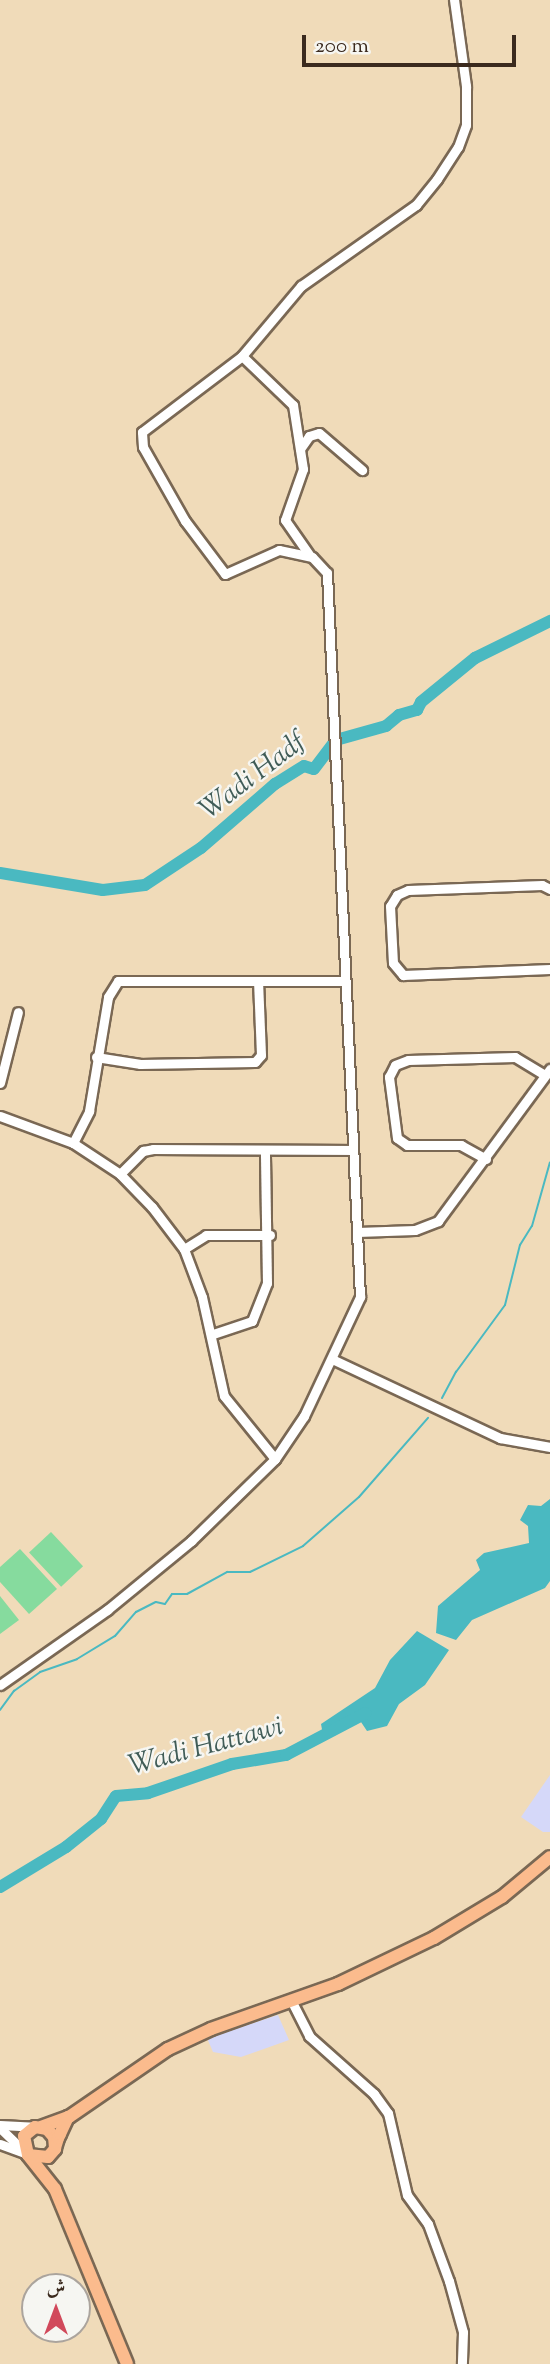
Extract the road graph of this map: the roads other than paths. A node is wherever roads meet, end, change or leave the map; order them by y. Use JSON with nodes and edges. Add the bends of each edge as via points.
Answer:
{"nodes":[{"id":1,"x":454,"y":0,"type":"edge"},
{"id":2,"x":242,"y":356,"type":"junction"},
{"id":3,"x":300,"y":449,"type":"junction"},
{"id":4,"x":362,"y":470,"type":"dead end"},
{"id":5,"x":312,"y":557,"type":"junction"},
{"id":6,"x":550,"y":889,"type":"edge"},
{"id":7,"x":550,"y":969,"type":"edge"},
{"id":8,"x":258,"y":981,"type":"junction"},
{"id":9,"x":345,"y":981,"type":"junction"},
{"id":10,"x":18,"y":1012,"type":"dead end"},
{"id":11,"x":96,"y":1058,"type":"junction"},
{"id":12,"x":548,"y":1072,"type":"edge"},
{"id":13,"x":0,"y":1083,"type":"edge"},
{"id":14,"x":0,"y":1116,"type":"edge"},
{"id":15,"x":73,"y":1143,"type":"junction"},
{"id":16,"x":353,"y":1150,"type":"junction"},
{"id":17,"x":265,"y":1151,"type":"junction"},
{"id":18,"x":486,"y":1158,"type":"junction"},
{"id":19,"x":120,"y":1174,"type":"junction"},
{"id":20,"x":357,"y":1232,"type":"junction"},
{"id":21,"x":270,"y":1236,"type":"junction"},
{"id":22,"x":184,"y":1249,"type":"junction"},
{"id":23,"x":213,"y":1334,"type":"junction"},
{"id":24,"x":332,"y":1359,"type":"junction"},
{"id":25,"x":550,"y":1447,"type":"edge"},
{"id":26,"x":275,"y":1459,"type":"junction"},
{"id":27,"x":0,"y":1685,"type":"edge"},
{"id":28,"x":550,"y":1857,"type":"edge"},
{"id":29,"x":292,"y":2002,"type":"junction"},
{"id":30,"x":68,"y":2117,"type":"junction"},
{"id":31,"x":0,"y":2126,"type":"edge"},
{"id":32,"x":38,"y":2127,"type":"junction"},
{"id":33,"x":0,"y":2144,"type":"edge"},
{"id":34,"x":55,"y":2148,"type":"junction"},
{"id":35,"x":26,"y":2153,"type":"junction"},
{"id":36,"x":55,"y":2189,"type":"junction"},
{"id":37,"x":127,"y":2364,"type":"edge"},
{"id":38,"x":462,"y":2364,"type":"edge"}],
"edges":[{"from":1,"to":2,"type":"street","via":[[466,86],[466,125],[458,147],[416,205],[311,277]]},
{"from":2,"to":3,"type":"street","via":[[290,400]]},
{"from":2,"to":5,"type":"street","via":[[144,428],[143,447],[185,521],[225,574],[279,550]]},
{"from":3,"to":4,"type":"street","via":[[310,436],[319,433]]},
{"from":3,"to":5,"type":"street","via":[[302,473],[285,520]]},
{"from":5,"to":9,"type":"street","via":[[327,573]]},
{"from":6,"to":7,"type":"street","via":[[542,885],[408,890],[397,895],[390,906],[393,964],[403,975]]},
{"from":8,"to":9,"type":"street"},
{"from":8,"to":11,"type":"street","via":[[118,981],[108,997]]},
{"from":8,"to":11,"type":"street","via":[[261,1055],[255,1062],[140,1064]]},
{"from":9,"to":16,"type":"street"},
{"from":10,"to":13,"type":"street"},
{"from":11,"to":15,"type":"street","via":[[89,1111]]},
{"from":12,"to":18,"type":"street"},
{"from":12,"to":18,"type":"street","via":[[515,1057],[408,1060],[395,1065],[389,1077],[397,1138],[407,1145],[461,1145]]},
{"from":14,"to":15,"type":"street"},
{"from":15,"to":19,"type":"street"},
{"from":16,"to":17,"type":"street"},
{"from":16,"to":20,"type":"street"},
{"from":17,"to":19,"type":"street","via":[[143,1151]]},
{"from":17,"to":21,"type":"street"},
{"from":18,"to":20,"type":"street","via":[[430,1227]]},
{"from":19,"to":22,"type":"street"},
{"from":20,"to":24,"type":"street","via":[[360,1297]]},
{"from":21,"to":22,"type":"street","via":[[206,1235]]},
{"from":21,"to":23,"type":"street","via":[[270,1268],[258,1312],[242,1328]]},
{"from":22,"to":23,"type":"street"},
{"from":23,"to":26,"type":"street","via":[[223,1396]]},
{"from":24,"to":25,"type":"street","via":[[500,1438]]},
{"from":24,"to":26,"type":"street","via":[[304,1416]]},
{"from":26,"to":27,"type":"street","via":[[191,1541],[118,1601]]},
{"from":28,"to":29,"type":"main road","via":[[502,1897],[449,1930]]},
{"from":29,"to":30,"type":"main road","via":[[167,2049]]},
{"from":29,"to":38,"type":"street","via":[[309,2036],[388,2113],[407,2195],[428,2224],[449,2281],[463,2332]]},
{"from":30,"to":32,"type":"main road"},
{"from":30,"to":34,"type":"main road"},
{"from":31,"to":32,"type":"street"},
{"from":31,"to":35,"type":"street"},
{"from":32,"to":34,"type":"main road","via":[[54,2137]]},
{"from":32,"to":35,"type":"main road","via":[[24,2136]]},
{"from":33,"to":35,"type":"street"},
{"from":34,"to":35,"type":"main road","via":[[43,2159]]},
{"from":34,"to":36,"type":"main road"},
{"from":35,"to":36,"type":"main road"},
{"from":36,"to":37,"type":"main road"}]}
